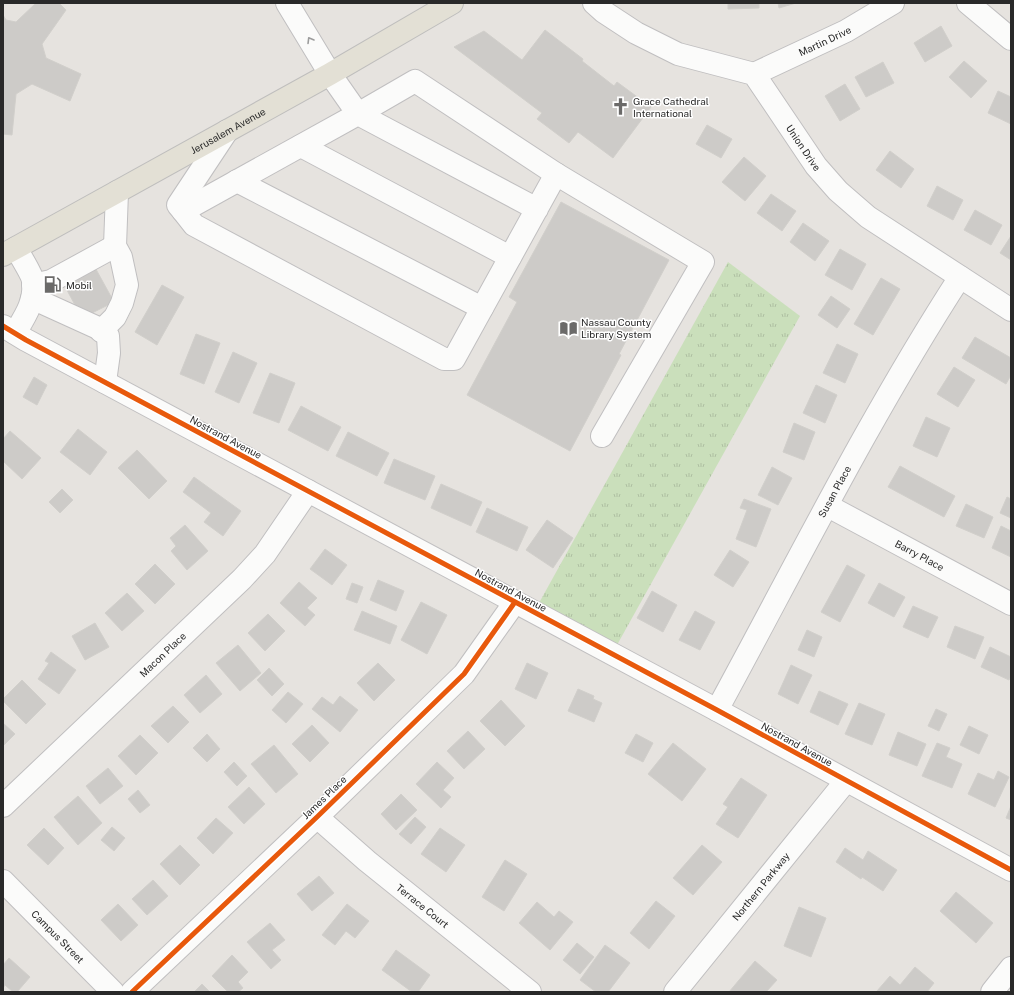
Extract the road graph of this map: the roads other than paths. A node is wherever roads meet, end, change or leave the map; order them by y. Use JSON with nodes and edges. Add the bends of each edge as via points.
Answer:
{"nodes":[{"id":1,"x":287,"y":3,"type":"edge"},
{"id":2,"x":452,"y":3,"type":"edge"},
{"id":3,"x":594,"y":3,"type":"edge"},
{"id":4,"x":893,"y":3,"type":"edge"},
{"id":5,"x":968,"y":3,"type":"edge"},
{"id":6,"x":1011,"y":39,"type":"edge"},
{"id":7,"x":330,"y":74,"type":"junction"},
{"id":8,"x":754,"y":74,"type":"junction"},
{"id":9,"x":358,"y":114,"type":"junction"},
{"id":10,"x":227,"y":131,"type":"junction"},
{"id":11,"x":301,"y":146,"type":"junction"},
{"id":12,"x":556,"y":174,"type":"junction"},
{"id":13,"x":237,"y":181,"type":"junction"},
{"id":14,"x":117,"y":192,"type":"junction"},
{"id":15,"x":537,"y":209,"type":"junction"},
{"id":16,"x":183,"y":211,"type":"junction"},
{"id":17,"x":115,"y":246,"type":"junction"},
{"id":18,"x":9,"y":252,"type":"edge"},
{"id":19,"x":510,"y":257,"type":"junction"},
{"id":20,"x":960,"y":277,"type":"junction"},
{"id":21,"x":32,"y":292,"type":"junction"},
{"id":22,"x":482,"y":308,"type":"junction"},
{"id":23,"x":1011,"y":310,"type":"edge"},
{"id":24,"x":7,"y":329,"type":"edge"},
{"id":25,"x":101,"y":331,"type":"junction"},
{"id":26,"x":105,"y":382,"type":"junction"},
{"id":27,"x":602,"y":436,"type":"dead end"},
{"id":28,"x":308,"y":491,"type":"junction"},
{"id":29,"x":828,"y":506,"type":"junction"},
{"id":30,"x":515,"y":602,"type":"junction"},
{"id":31,"x":1011,"y":604,"type":"edge"},
{"id":32,"x":717,"y":710,"type":"junction"},
{"id":33,"x":846,"y":781,"type":"junction"},
{"id":34,"x":3,"y":806,"type":"edge"},
{"id":35,"x":316,"y":817,"type":"junction"},
{"id":36,"x":1011,"y":870,"type":"edge"},
{"id":37,"x":3,"y":881,"type":"edge"},
{"id":38,"x":1011,"y":968,"type":"edge"},
{"id":39,"x":113,"y":992,"type":"edge"},
{"id":40,"x":132,"y":992,"type":"edge"},
{"id":41,"x":530,"y":992,"type":"edge"},
{"id":42,"x":675,"y":992,"type":"edge"},
{"id":43,"x":992,"y":992,"type":"edge"}],
"edges":[{"from":7,"to":1,"type":"street","one_way":true},
{"from":2,"to":7,"type":"main road","name":"Jerusalem Avenue"},
{"from":3,"to":8,"type":"street","via":[[636,33],[678,54]]},
{"from":4,"to":8,"type":"street","name":"Martin Drive","via":[[846,31]]},
{"from":5,"to":6,"type":"street"},
{"from":7,"to":9,"type":"street"},
{"from":7,"to":10,"type":"main road","name":"Jerusalem Avenue"},
{"from":8,"to":20,"type":"street","name":"Union Drive","via":[[816,166],[838,191],[868,217]]},
{"from":9,"to":11,"type":"street"},
{"from":9,"to":12,"type":"street","via":[[415,81]]},
{"from":9,"to":15,"type":"street"},
{"from":10,"to":14,"type":"main road","name":"Jerusalem Avenue"},
{"from":10,"to":16,"type":"street","via":[[178,205]]},
{"from":11,"to":13,"type":"street"},
{"from":11,"to":19,"type":"street"},
{"from":12,"to":15,"type":"street"},
{"from":12,"to":27,"type":"street","via":[[703,262]]},
{"from":13,"to":16,"type":"street"},
{"from":13,"to":22,"type":"street"},
{"from":14,"to":17,"type":"street"},
{"from":14,"to":18,"type":"main road","name":"Jerusalem Avenue"},
{"from":15,"to":19,"type":"street"},
{"from":16,"to":22,"type":"street","via":[[194,225],[444,359],[454,359]]},
{"from":17,"to":21,"type":"street"},
{"from":17,"to":25,"type":"street","via":[[121,257],[127,285],[115,317]]},
{"from":18,"to":21,"type":"street","via":[[33,281]]},
{"from":19,"to":22,"type":"street"},
{"from":20,"to":23,"type":"street","name":"Union Drive"},
{"from":20,"to":29,"type":"street","name":"Susan Place","via":[[894,383]]},
{"from":21,"to":24,"type":"street","via":[[28,310]]},
{"from":21,"to":25,"type":"street"},
{"from":24,"to":26,"type":"street","name":"Nostrand Avenue"},
{"from":25,"to":26,"type":"street","via":[[108,336],[109,352]]},
{"from":26,"to":28,"type":"street","name":"Nostrand Avenue"},
{"from":28,"to":30,"type":"street","name":"Nostrand Avenue"},
{"from":28,"to":34,"type":"street","name":"Macon Place","via":[[265,554],[242,579]]},
{"from":29,"to":31,"type":"street","name":"Barry Place"},
{"from":29,"to":32,"type":"street","name":"Susan Place"},
{"from":30,"to":32,"type":"street","name":"Nostrand Avenue"},
{"from":30,"to":35,"type":"street","name":"James Place","via":[[464,674]]},
{"from":32,"to":33,"type":"street","name":"Nostrand Avenue"},
{"from":33,"to":36,"type":"street","name":"Nostrand Avenue"},
{"from":33,"to":42,"type":"street","name":"Northern Parkway"},
{"from":35,"to":40,"type":"street","name":"James Place"},
{"from":35,"to":41,"type":"street","name":"Terrace Court"},
{"from":37,"to":39,"type":"street","name":"Campus Street"},
{"from":38,"to":43,"type":"street"}]}
